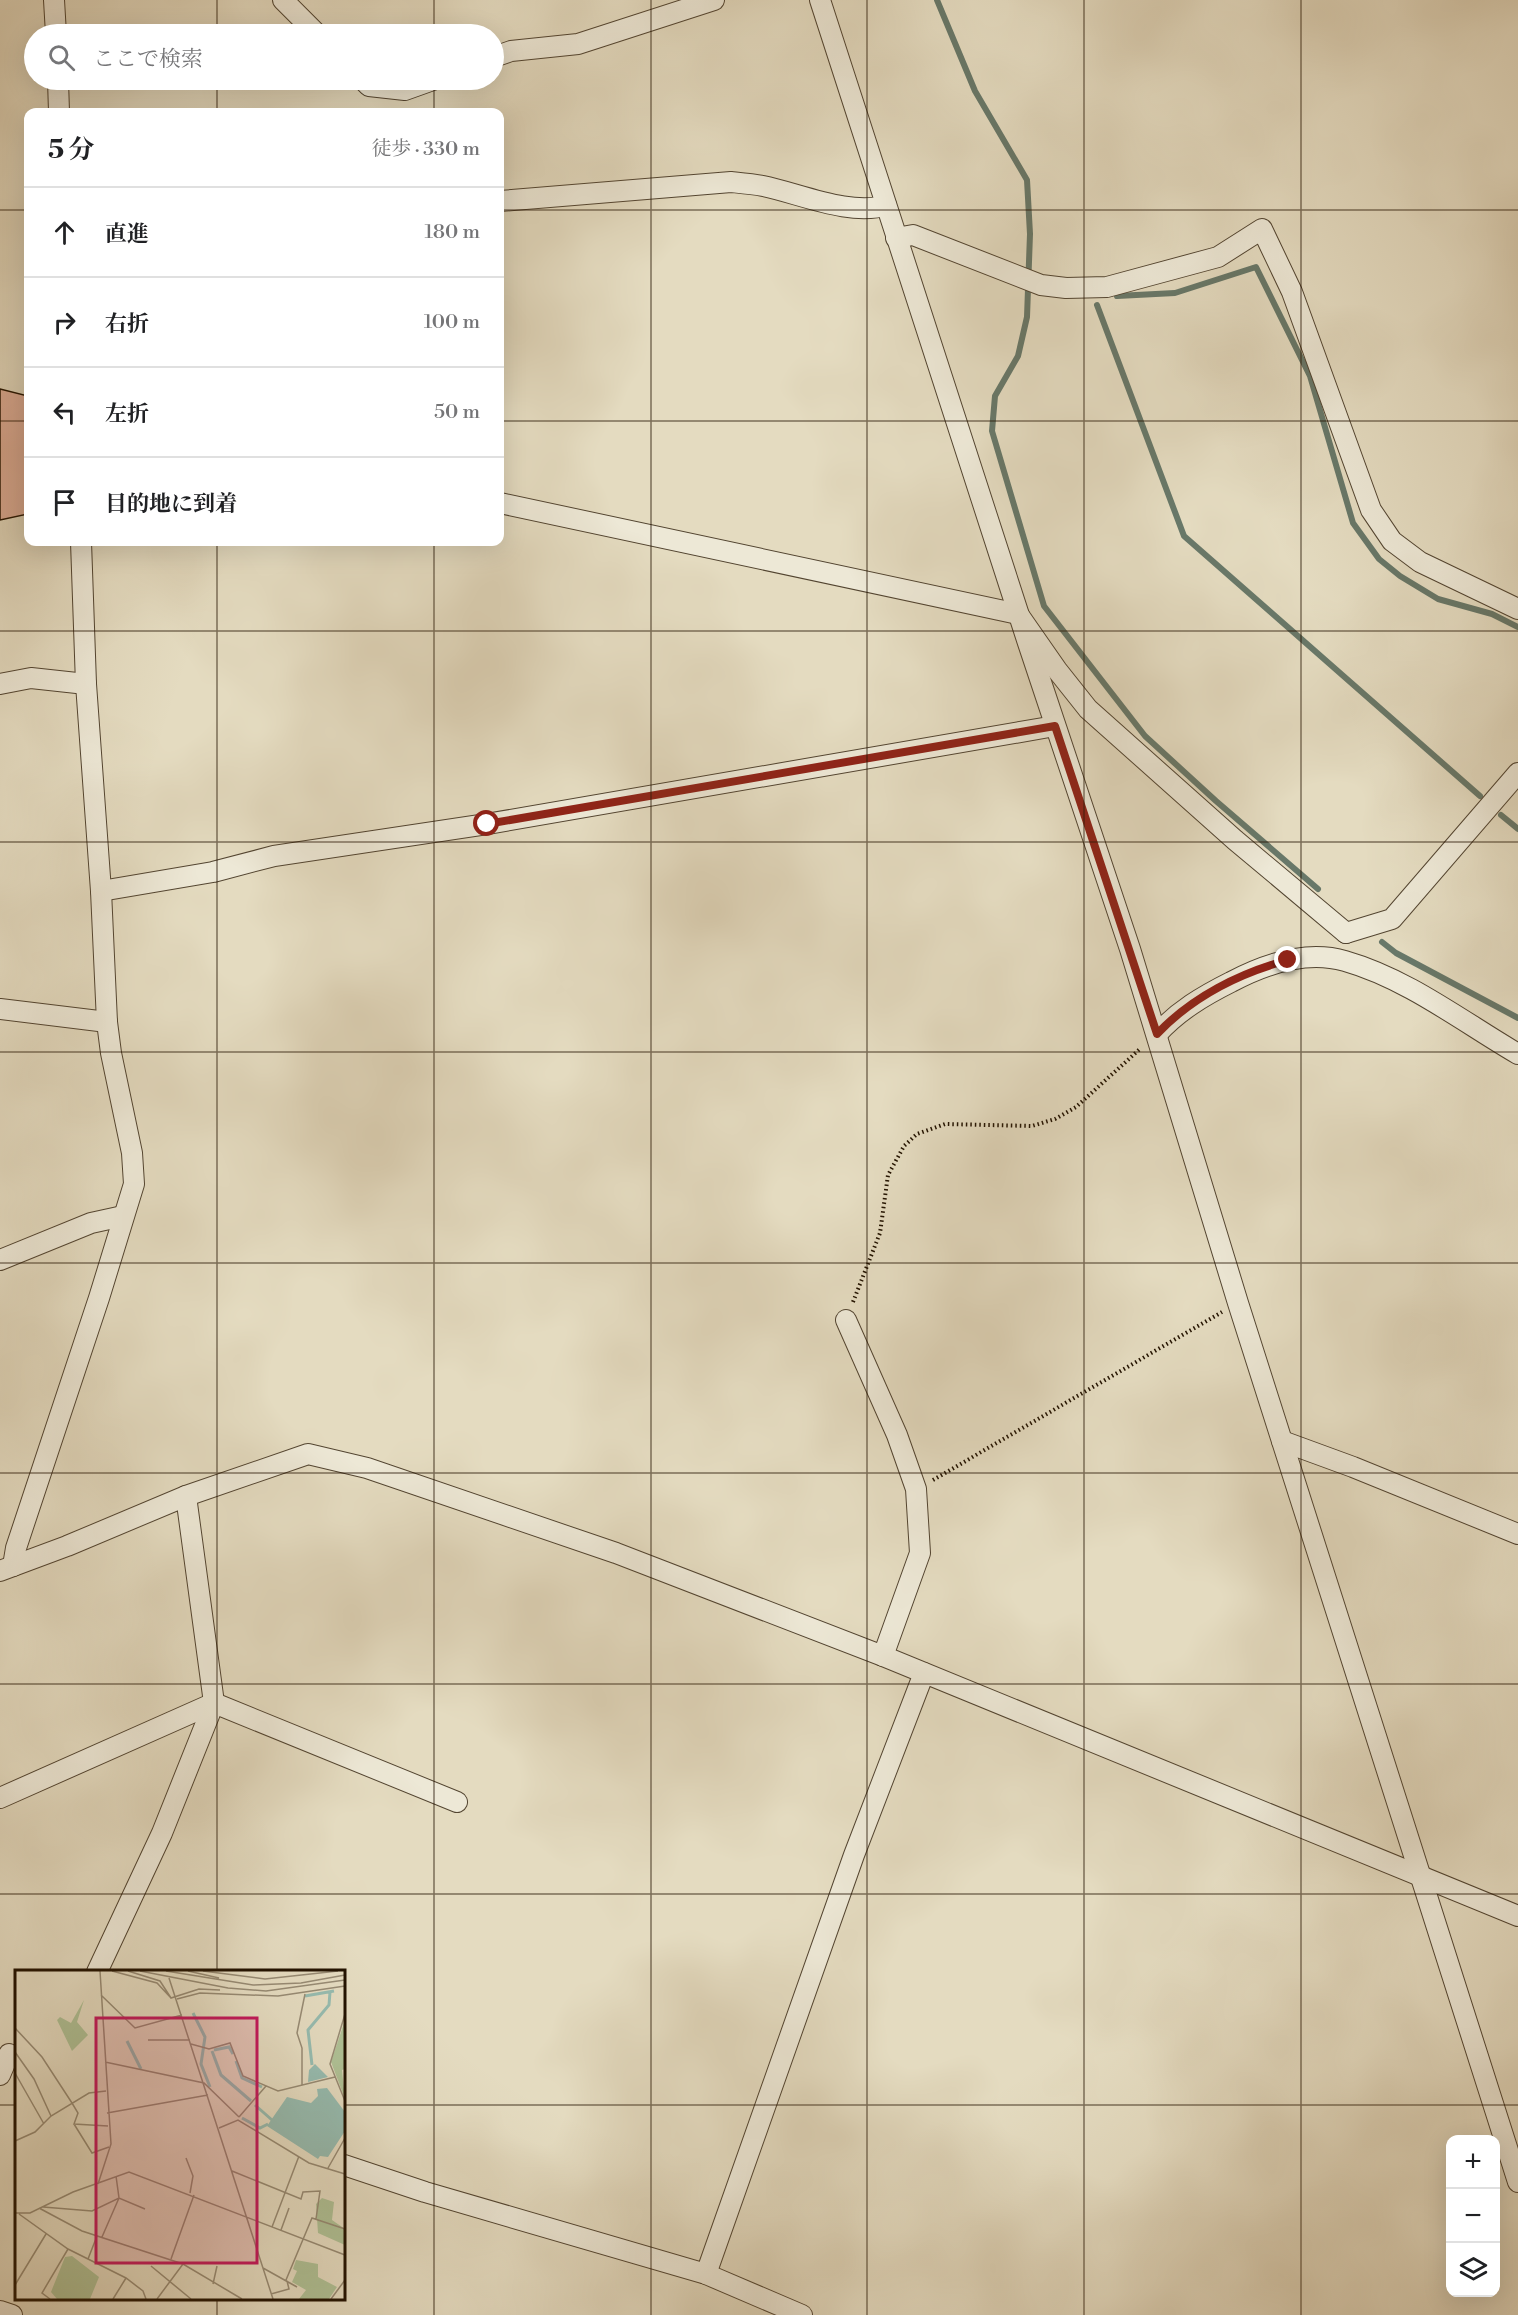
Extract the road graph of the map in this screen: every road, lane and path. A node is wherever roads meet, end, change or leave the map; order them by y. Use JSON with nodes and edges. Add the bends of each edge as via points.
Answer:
{"nodes":[{"id":1,"x":54,"y":0,"type":"edge"},
{"id":2,"x":283,"y":0,"type":"edge"},
{"id":3,"x":714,"y":0,"type":"edge"},
{"id":4,"x":820,"y":0,"type":"edge"},
{"id":5,"x":55,"y":24,"type":"edge"},
{"id":6,"x":308,"y":24,"type":"edge"},
{"id":7,"x":504,"y":53,"type":"edge"},
{"id":8,"x":59,"y":90,"type":"edge"},
{"id":9,"x":60,"y":108,"type":"edge"},
{"id":10,"x":504,"y":201,"type":"edge"},
{"id":11,"x":886,"y":205,"type":"junction"},
{"id":12,"x":896,"y":238,"type":"junction"},
{"id":13,"x":504,"y":504,"type":"edge"},
{"id":14,"x":81,"y":546,"type":"edge"},
{"id":15,"x":1518,"y":609,"type":"edge"},
{"id":16,"x":1018,"y":614,"type":"junction"},
{"id":17,"x":0,"y":684,"type":"edge"},
{"id":18,"x":86,"y":684,"type":"junction"},
{"id":19,"x":1055,"y":726,"type":"junction"},
{"id":20,"x":1518,"y":773,"type":"edge"},
{"id":21,"x":101,"y":891,"type":"junction"},
{"id":22,"x":1346,"y":933,"type":"junction"},
{"id":23,"x":1344,"y":961,"type":"junction"},
{"id":24,"x":0,"y":1010,"type":"edge"},
{"id":25,"x":107,"y":1022,"type":"junction"},
{"id":26,"x":1157,"y":1034,"type":"junction"},
{"id":27,"x":1518,"y":1054,"type":"edge"},
{"id":28,"x":123,"y":1216,"type":"junction"},
{"id":29,"x":0,"y":1260,"type":"edge"},
{"id":30,"x":1238,"y":1303,"type":"junction"},
{"id":31,"x":846,"y":1320,"type":"joint"},
{"id":32,"x":1282,"y":1441,"type":"junction"},
{"id":33,"x":916,"y":1489,"type":"junction"},
{"id":34,"x":186,"y":1496,"type":"junction"},
{"id":35,"x":1518,"y":1534,"type":"edge"},
{"id":36,"x":7,"y":1568,"type":"edge"},
{"id":37,"x":883,"y":1656,"type":"junction"},
{"id":38,"x":924,"y":1674,"type":"junction"},
{"id":39,"x":214,"y":1703,"type":"junction"},
{"id":40,"x":0,"y":1798,"type":"edge"},
{"id":41,"x":457,"y":1802,"type":"dead end"},
{"id":42,"x":1421,"y":1878,"type":"junction"},
{"id":43,"x":1518,"y":1916,"type":"edge"},
{"id":44,"x":97,"y":1970,"type":"edge"},
{"id":45,"x":8,"y":2054,"type":"edge"},
{"id":46,"x":0,"y":2075,"type":"edge"},
{"id":47,"x":345,"y":2165,"type":"edge"},
{"id":48,"x":1518,"y":2182,"type":"edge"},
{"id":49,"x":706,"y":2274,"type":"junction"},
{"id":50,"x":0,"y":2311,"type":"edge"},
{"id":51,"x":12,"y":2315,"type":"edge"},
{"id":52,"x":802,"y":2315,"type":"edge"}],
"edges":[{"from":1,"to":5,"type":"street"},
{"from":2,"to":6,"type":"street"},
{"from":3,"to":7,"type":"street","via":[[578,44]]},
{"from":4,"to":11,"type":"street"},
{"from":8,"to":9,"type":"street"},
{"from":10,"to":11,"type":"street","via":[[731,182],[850,207],[876,209]]},
{"from":11,"to":12,"type":"street"},
{"from":12,"to":15,"type":"street","via":[[914,235],[1041,285],[1107,287],[1218,257],[1262,229],[1292,292],[1371,510],[1392,541],[1420,562]]},
{"from":12,"to":16,"type":"street"},
{"from":13,"to":16,"type":"street"},
{"from":14,"to":18,"type":"street"},
{"from":16,"to":19,"type":"street"},
{"from":16,"to":22,"type":"street","via":[[1088,709]]},
{"from":17,"to":18,"type":"street","via":[[32,678]]},
{"from":18,"to":21,"type":"street"},
{"from":19,"to":21,"type":"street","via":[[487,824],[274,855],[213,872]]},
{"from":19,"to":26,"type":"street"},
{"from":20,"to":22,"type":"street","via":[[1392,919]]},
{"from":21,"to":25,"type":"street"},
{"from":22,"to":23,"type":"street"},
{"from":23,"to":26,"type":"street","via":[[1288,960],[1263,967],[1201,997],[1174,1015]]},
{"from":23,"to":27,"type":"street","via":[[1408,988]]},
{"from":24,"to":25,"type":"street"},
{"from":25,"to":28,"type":"street","via":[[132,1153],[134,1184]]},
{"from":26,"to":30,"type":"street"},
{"from":26,"to":31,"type":"path","via":[[1076,1107],[1055,1119],[1032,1126],[945,1124],[917,1134],[904,1146],[888,1175],[880,1233]]},
{"from":28,"to":29,"type":"street","via":[[91,1223]]},
{"from":28,"to":36,"type":"street"},
{"from":30,"to":32,"type":"street"},
{"from":30,"to":33,"type":"path"},
{"from":31,"to":33,"type":"street","via":[[897,1435]]},
{"from":32,"to":35,"type":"street"},
{"from":32,"to":42,"type":"street"},
{"from":33,"to":37,"type":"street","via":[[920,1552]]},
{"from":34,"to":36,"type":"street"},
{"from":34,"to":37,"type":"street","via":[[308,1454],[367,1468],[616,1552]]},
{"from":34,"to":39,"type":"street"},
{"from":37,"to":38,"type":"street"},
{"from":38,"to":42,"type":"street"},
{"from":38,"to":49,"type":"street","via":[[854,1855]]},
{"from":39,"to":40,"type":"street"},
{"from":39,"to":41,"type":"street"},
{"from":39,"to":44,"type":"street","via":[[162,1833]]},
{"from":42,"to":43,"type":"street"},
{"from":42,"to":48,"type":"street"},
{"from":45,"to":46,"type":"street"},
{"from":47,"to":49,"type":"street"},
{"from":49,"to":52,"type":"street"},
{"from":50,"to":51,"type":"street"}]}
